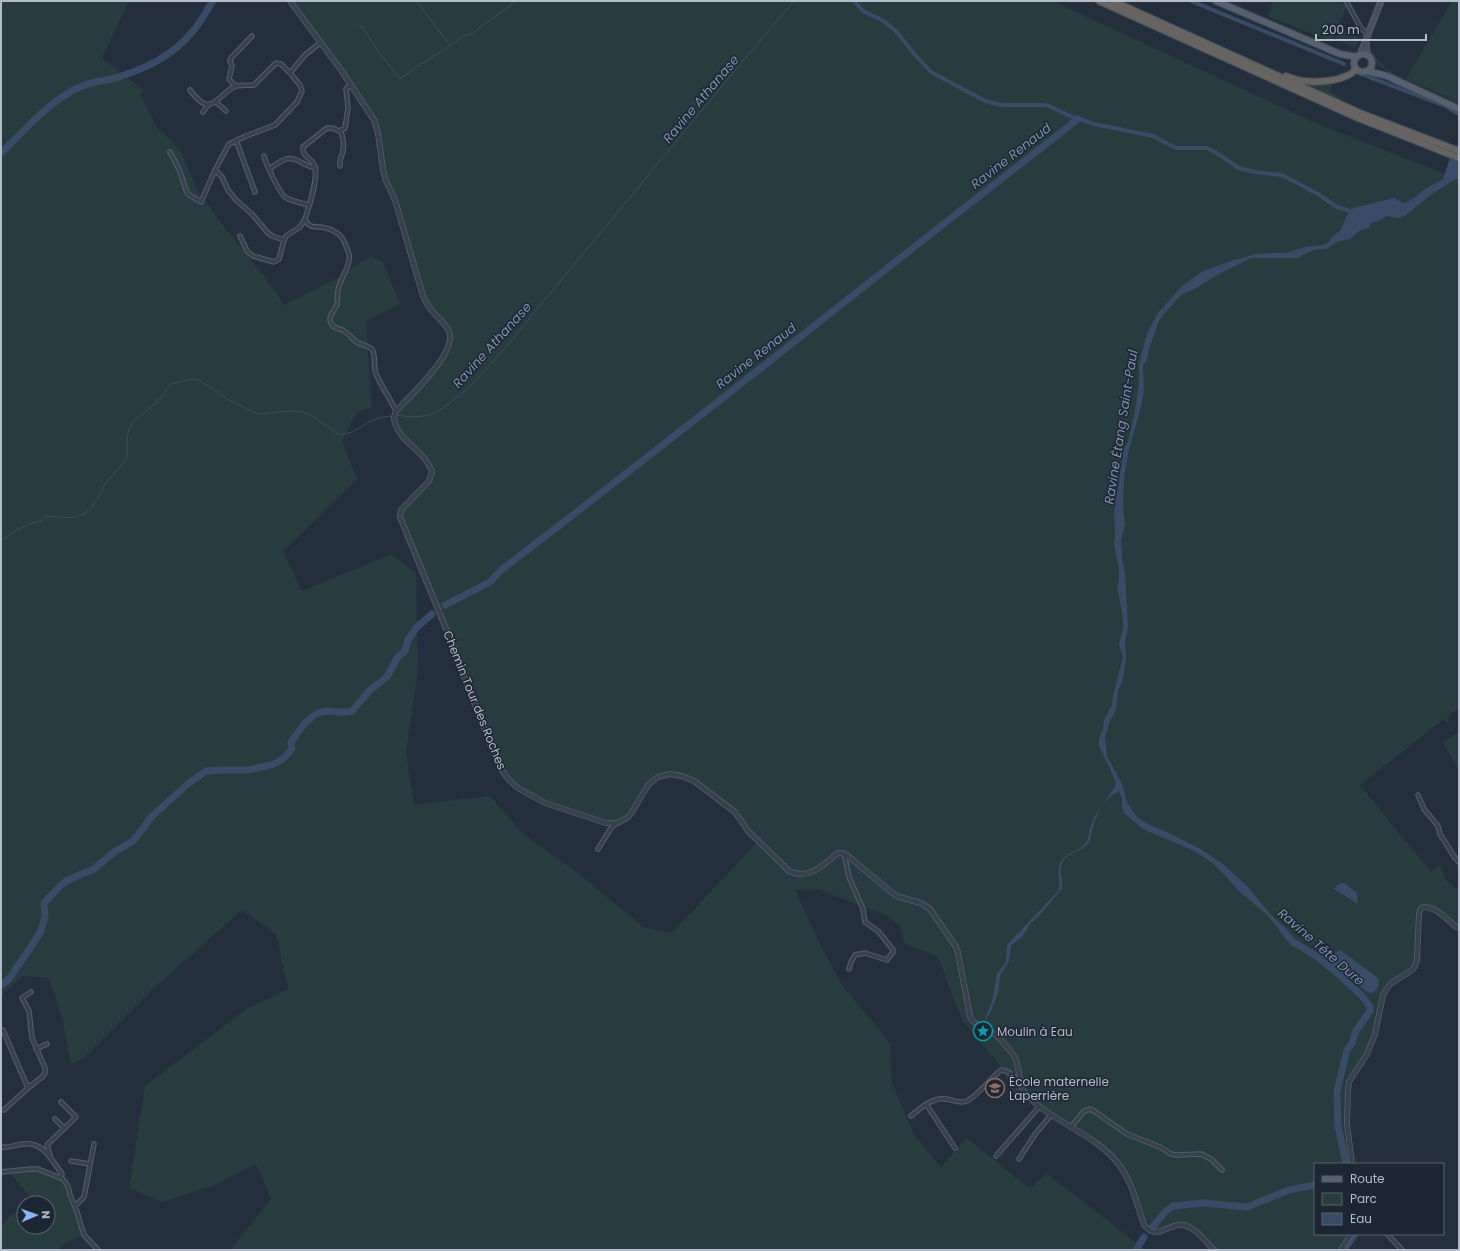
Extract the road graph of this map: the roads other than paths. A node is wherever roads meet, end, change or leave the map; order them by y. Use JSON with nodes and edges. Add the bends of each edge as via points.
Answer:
{"nodes":[{"id":1,"x":290,"y":1,"type":"edge"},
{"id":2,"x":1099,"y":1,"type":"edge"},
{"id":3,"x":1113,"y":1,"type":"edge"},
{"id":4,"x":1216,"y":1,"type":"edge"},
{"id":5,"x":1346,"y":1,"type":"edge"},
{"id":6,"x":1381,"y":1,"type":"edge"},
{"id":7,"x":252,"y":36,"type":"dead end"},
{"id":8,"x":1367,"y":38,"type":"junction"},
{"id":9,"x":320,"y":43,"type":"junction"},
{"id":10,"x":1340,"y":54,"type":"junction"},
{"id":11,"x":1367,"y":55,"type":"junction"},
{"id":12,"x":1358,"y":56,"type":"junction"},
{"id":13,"x":1372,"y":64,"type":"junction"},
{"id":14,"x":1355,"y":67,"type":"junction"},
{"id":15,"x":1264,"y":69,"type":"junction"},
{"id":16,"x":1368,"y":71,"type":"junction"},
{"id":17,"x":290,"y":73,"type":"junction"},
{"id":18,"x":1387,"y":76,"type":"junction"},
{"id":19,"x":350,"y":85,"type":"junction"},
{"id":20,"x":238,"y":86,"type":"junction"},
{"id":21,"x":190,"y":90,"type":"dead end"},
{"id":22,"x":216,"y":102,"type":"junction"},
{"id":23,"x":208,"y":105,"type":"junction"},
{"id":24,"x":1459,"y":109,"type":"edge"},
{"id":25,"x":226,"y":111,"type":"dead end"},
{"id":26,"x":203,"y":112,"type":"dead end"},
{"id":27,"x":341,"y":131,"type":"junction"},
{"id":28,"x":236,"y":140,"type":"junction"},
{"id":29,"x":1445,"y":149,"type":"junction"},
{"id":30,"x":1459,"y":151,"type":"edge"},
{"id":31,"x":170,"y":152,"type":"dead end"},
{"id":32,"x":264,"y":156,"type":"dead end"},
{"id":33,"x":1459,"y":158,"type":"edge"},
{"id":34,"x":340,"y":166,"type":"dead end"},
{"id":35,"x":316,"y":168,"type":"junction"},
{"id":36,"x":269,"y":169,"type":"junction"},
{"id":37,"x":215,"y":170,"type":"junction"},
{"id":38,"x":255,"y":192,"type":"dead end"},
{"id":39,"x":309,"y":205,"type":"junction"},
{"id":40,"x":305,"y":220,"type":"junction"},
{"id":41,"x":240,"y":236,"type":"dead end"},
{"id":42,"x":284,"y":240,"type":"junction"},
{"id":43,"x":396,"y":411,"type":"junction"},
{"id":44,"x":1418,"y":795,"type":"dead end"},
{"id":45,"x":617,"y":823,"type":"junction"},
{"id":46,"x":598,"y":849,"type":"dead end"},
{"id":47,"x":844,"y":853,"type":"junction"},
{"id":48,"x":1459,"y":862,"type":"edge"},
{"id":49,"x":1459,"y":928,"type":"edge"},
{"id":50,"x":849,"y":969,"type":"dead end"},
{"id":51,"x":31,"y":992,"type":"dead end"},
{"id":52,"x":3,"y":1030,"type":"dead end"},
{"id":53,"x":6,"y":1038,"type":"junction"},
{"id":54,"x":1,"y":1041,"type":"edge"},
{"id":55,"x":47,"y":1044,"type":"dead end"},
{"id":56,"x":36,"y":1049,"type":"junction"},
{"id":57,"x":1020,"y":1082,"type":"junction"},
{"id":58,"x":28,"y":1088,"type":"junction"},
{"id":59,"x":61,"y":1102,"type":"dead end"},
{"id":60,"x":927,"y":1103,"type":"junction"},
{"id":61,"x":1039,"y":1106,"type":"junction"},
{"id":62,"x":4,"y":1110,"type":"dead end"},
{"id":63,"x":1051,"y":1115,"type":"junction"},
{"id":64,"x":911,"y":1116,"type":"dead end"},
{"id":65,"x":55,"y":1119,"type":"dead end"},
{"id":66,"x":64,"y":1128,"type":"junction"},
{"id":67,"x":1071,"y":1128,"type":"junction"},
{"id":68,"x":94,"y":1144,"type":"dead end"},
{"id":69,"x":1,"y":1147,"type":"edge"},
{"id":70,"x":955,"y":1148,"type":"dead end"},
{"id":71,"x":996,"y":1156,"type":"dead end"},
{"id":72,"x":50,"y":1158,"type":"junction"},
{"id":73,"x":1019,"y":1159,"type":"dead end"},
{"id":74,"x":71,"y":1161,"type":"dead end"},
{"id":75,"x":1352,"y":1163,"type":"edge"},
{"id":76,"x":90,"y":1164,"type":"junction"},
{"id":77,"x":1222,"y":1170,"type":"dead end"},
{"id":78,"x":1,"y":1172,"type":"edge"},
{"id":79,"x":60,"y":1178,"type":"junction"},
{"id":80,"x":75,"y":1206,"type":"junction"},
{"id":81,"x":1350,"y":1235,"type":"edge"},
{"id":82,"x":1387,"y":1235,"type":"edge"},
{"id":83,"x":98,"y":1250,"type":"edge"},
{"id":84,"x":1214,"y":1250,"type":"edge"},
{"id":85,"x":1340,"y":1250,"type":"edge"},
{"id":86,"x":1402,"y":1250,"type":"edge"}],
"edges":[{"from":1,"to":9,"type":"street"},
{"from":2,"to":29,"type":"highway","via":[[1337,109],[1399,135]]},
{"from":3,"to":15,"type":"highway"},
{"from":4,"to":10,"type":"main road"},
{"from":5,"to":8,"type":"street"},
{"from":6,"to":8,"type":"main road"},
{"from":7,"to":20,"type":"street","via":[[230,58],[232,66],[229,79]]},
{"from":8,"to":11,"type":"main road"},
{"from":8,"to":12,"type":"main road"},
{"from":9,"to":17,"type":"street","via":[[305,55]]},
{"from":9,"to":19,"type":"street"},
{"from":10,"to":12,"type":"main road"},
{"from":10,"to":14,"type":"main road"},
{"from":11,"to":12,"type":"main road"},
{"from":11,"to":13,"type":"main road"},
{"from":12,"to":14,"type":"main road","via":[[1354,62]]},
{"from":13,"to":16,"type":"main road"},
{"from":13,"to":18,"type":"main road"},
{"from":14,"to":15,"type":"highway","via":[[1352,73],[1342,77],[1313,81],[1300,81]]},
{"from":14,"to":16,"type":"main road","via":[[1363,72]]},
{"from":15,"to":29,"type":"highway"},
{"from":16,"to":18,"type":"main road"},
{"from":17,"to":20,"type":"street","via":[[281,64],[276,63],[254,85]]},
{"from":17,"to":28,"type":"street","via":[[302,91],[297,102],[275,125]]},
{"from":18,"to":24,"type":"main road"},
{"from":19,"to":27,"type":"street","via":[[346,89],[348,108],[345,128]]},
{"from":19,"to":43,"type":"street","via":[[376,126],[386,182],[395,200],[422,296],[450,335],[448,348],[442,360]]},
{"from":20,"to":22,"type":"street"},
{"from":21,"to":23,"type":"street","via":[[201,102]]},
{"from":22,"to":23,"type":"street"},
{"from":22,"to":25,"type":"street"},
{"from":23,"to":26,"type":"street"},
{"from":27,"to":34,"type":"street","via":[[344,149],[340,157]]},
{"from":27,"to":35,"type":"street","via":[[327,128],[303,147],[305,156]]},
{"from":28,"to":37,"type":"street","via":[[229,144]]},
{"from":28,"to":38,"type":"street"},
{"from":29,"to":30,"type":"highway"},
{"from":29,"to":33,"type":"highway"},
{"from":31,"to":37,"type":"street","via":[[188,194],[201,202]]},
{"from":32,"to":36,"type":"street"},
{"from":35,"to":36,"type":"street","via":[[290,159],[283,160]]},
{"from":35,"to":39,"type":"street","via":[[312,200]]},
{"from":36,"to":39,"type":"street","via":[[285,197]]},
{"from":37,"to":42,"type":"street","via":[[236,200],[267,232]]},
{"from":39,"to":40,"type":"street"},
{"from":40,"to":42,"type":"street"},
{"from":40,"to":43,"type":"street","via":[[312,227],[337,232],[349,253],[337,295],[337,304],[330,321],[358,343],[374,351],[377,375]]},
{"from":41,"to":42,"type":"street","via":[[247,251],[253,256],[272,262],[278,261]]},
{"from":43,"to":45,"type":"street","name":"Chemin Tour des Roches","via":[[396,427],[425,458],[432,472],[429,481],[401,510],[400,517],[499,766],[518,788],[545,803],[606,823]]},
{"from":44,"to":48,"type":"street","via":[[1424,809],[1438,826],[1440,834]]},
{"from":45,"to":46,"type":"street"},
{"from":45,"to":47,"type":"street","via":[[631,814],[648,785],[658,777],[670,774],[694,781],[735,812],[748,831],[794,874],[816,871],[838,853]]},
{"from":47,"to":50,"type":"street","via":[[849,877],[863,909],[865,922],[879,932],[893,950],[887,960],[865,953],[855,956]]},
{"from":47,"to":57,"type":"street","via":[[891,892],[930,909],[956,947],[973,1022],[991,1032],[1006,1045],[1016,1061]]},
{"from":49,"to":75,"type":"street","via":[[1434,909],[1424,906],[1418,914],[1415,966],[1390,984],[1383,995],[1369,1047],[1349,1082],[1347,1124]]},
{"from":51,"to":56,"type":"street","via":[[22,998],[29,1011],[30,1032]]},
{"from":52,"to":53,"type":"street"},
{"from":53,"to":54,"type":"street"},
{"from":53,"to":58,"type":"street"},
{"from":55,"to":56,"type":"street"},
{"from":56,"to":58,"type":"street","via":[[45,1073]]},
{"from":57,"to":60,"type":"street","via":[[1009,1072],[1001,1070],[968,1100],[959,1102],[939,1099]]},
{"from":57,"to":61,"type":"street","via":[[1026,1095]]},
{"from":58,"to":62,"type":"street"},
{"from":59,"to":66,"type":"street","via":[[76,1117]]},
{"from":60,"to":64,"type":"street"},
{"from":60,"to":70,"type":"street"},
{"from":61,"to":63,"type":"street"},
{"from":61,"to":71,"type":"street"},
{"from":63,"to":67,"type":"street"},
{"from":63,"to":73,"type":"street"},
{"from":65,"to":66,"type":"street"},
{"from":66,"to":72,"type":"street","via":[[47,1145]]},
{"from":67,"to":77,"type":"street","via":[[1084,1110],[1091,1109],[1132,1137],[1160,1147],[1171,1154],[1201,1154],[1211,1159]]},
{"from":67,"to":84,"type":"street","via":[[1100,1145],[1121,1168],[1132,1186],[1147,1230],[1158,1232],[1178,1225],[1188,1226]]},
{"from":68,"to":76,"type":"street"},
{"from":69,"to":72,"type":"street","via":[[35,1144],[44,1149]]},
{"from":72,"to":79,"type":"street","via":[[62,1174]]},
{"from":74,"to":76,"type":"street"},
{"from":76,"to":80,"type":"street","via":[[84,1198]]},
{"from":78,"to":79,"type":"street","via":[[38,1169]]},
{"from":79,"to":80,"type":"street","via":[[66,1182]]},
{"from":80,"to":83,"type":"street","via":[[84,1235]]},
{"from":81,"to":85,"type":"street"},
{"from":82,"to":86,"type":"street"}]}
